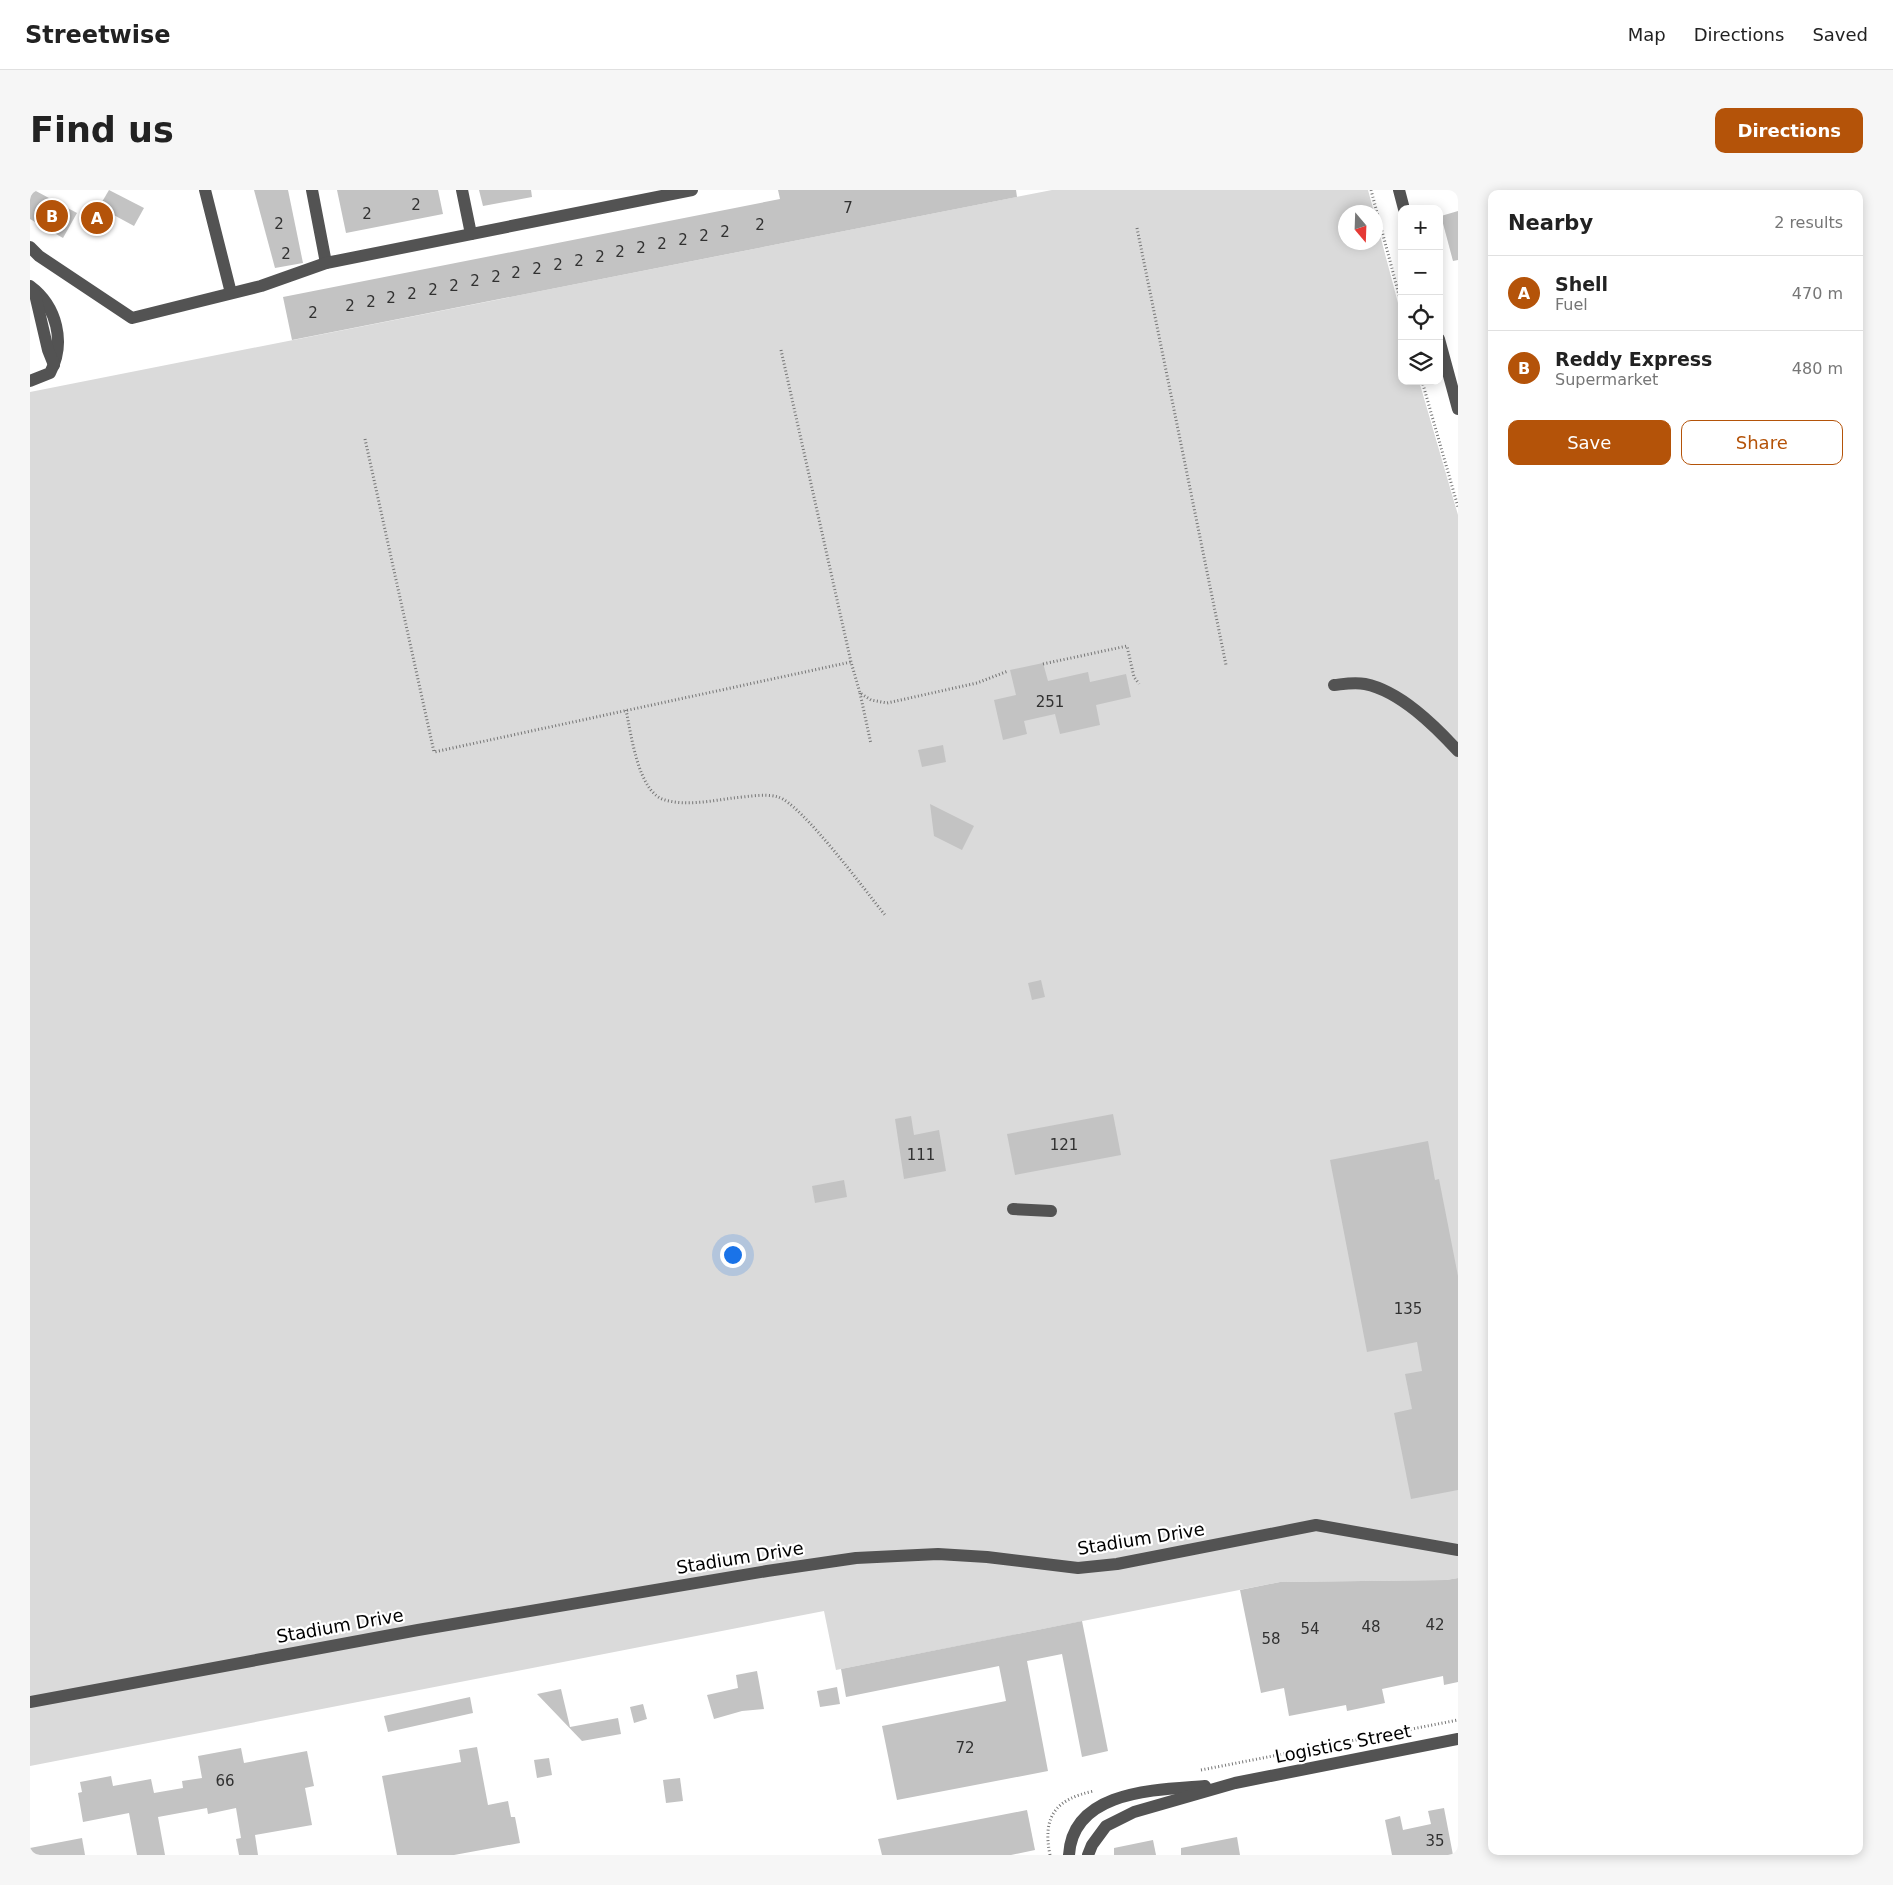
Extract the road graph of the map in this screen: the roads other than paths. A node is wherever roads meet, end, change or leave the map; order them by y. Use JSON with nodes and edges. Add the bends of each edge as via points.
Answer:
{"nodes":[{"id":1,"x":205,"y":190,"type":"edge"},
{"id":2,"x":312,"y":190,"type":"edge"},
{"id":3,"x":462,"y":190,"type":"edge"},
{"id":4,"x":692,"y":190,"type":"edge"},
{"id":5,"x":1399,"y":190,"type":"edge"},
{"id":6,"x":1403,"y":205,"type":"edge"},
{"id":7,"x":471,"y":234,"type":"junction"},
{"id":8,"x":32,"y":249,"type":"edge"},
{"id":9,"x":326,"y":263,"type":"junction"},
{"id":10,"x":30,"y":286,"type":"edge"},
{"id":11,"x":231,"y":293,"type":"junction"},
{"id":12,"x":1439,"y":340,"type":"edge"},
{"id":13,"x":30,"y":382,"type":"edge"},
{"id":14,"x":1458,"y":409,"type":"edge"},
{"id":15,"x":1334,"y":685,"type":"dead end"},
{"id":16,"x":1458,"y":752,"type":"edge"},
{"id":17,"x":1013,"y":1209,"type":"dead end"},
{"id":18,"x":1052,"y":1211,"type":"dead end"},
{"id":19,"x":1458,"y":1550,"type":"edge"},
{"id":20,"x":30,"y":1702,"type":"edge"},
{"id":21,"x":1458,"y":1740,"type":"edge"},
{"id":22,"x":1235,"y":1783,"type":"junction"},
{"id":23,"x":1069,"y":1855,"type":"edge"},
{"id":24,"x":1088,"y":1855,"type":"edge"}],
"edges":[{"from":1,"to":11,"type":"street"},
{"from":2,"to":9,"type":"street"},
{"from":3,"to":7,"type":"street"},
{"from":4,"to":7,"type":"street"},
{"from":5,"to":6,"type":"street"},
{"from":7,"to":9,"type":"street"},
{"from":8,"to":11,"type":"street","via":[[132,318]]},
{"from":9,"to":11,"type":"street"},
{"from":10,"to":13,"type":"street","via":[[43,295],[52,313],[59,348],[50,373]]},
{"from":12,"to":14,"type":"street"},
{"from":15,"to":16,"type":"street","via":[[1355,683],[1388,692]]},
{"from":17,"to":18,"type":"street"},
{"from":19,"to":20,"type":"street","name":"Stadium Drive","via":[[1316,1525],[1117,1564],[1078,1568],[938,1554],[856,1558],[457,1623]]},
{"from":21,"to":22,"type":"street","name":"Logistics Street"},
{"from":22,"to":23,"type":"street","name":"Logistics Street","via":[[1174,1788],[1109,1800],[1085,1816],[1074,1831]]},
{"from":22,"to":24,"type":"street","name":"Logistics Street","via":[[1120,1818],[1098,1835]]}]}
